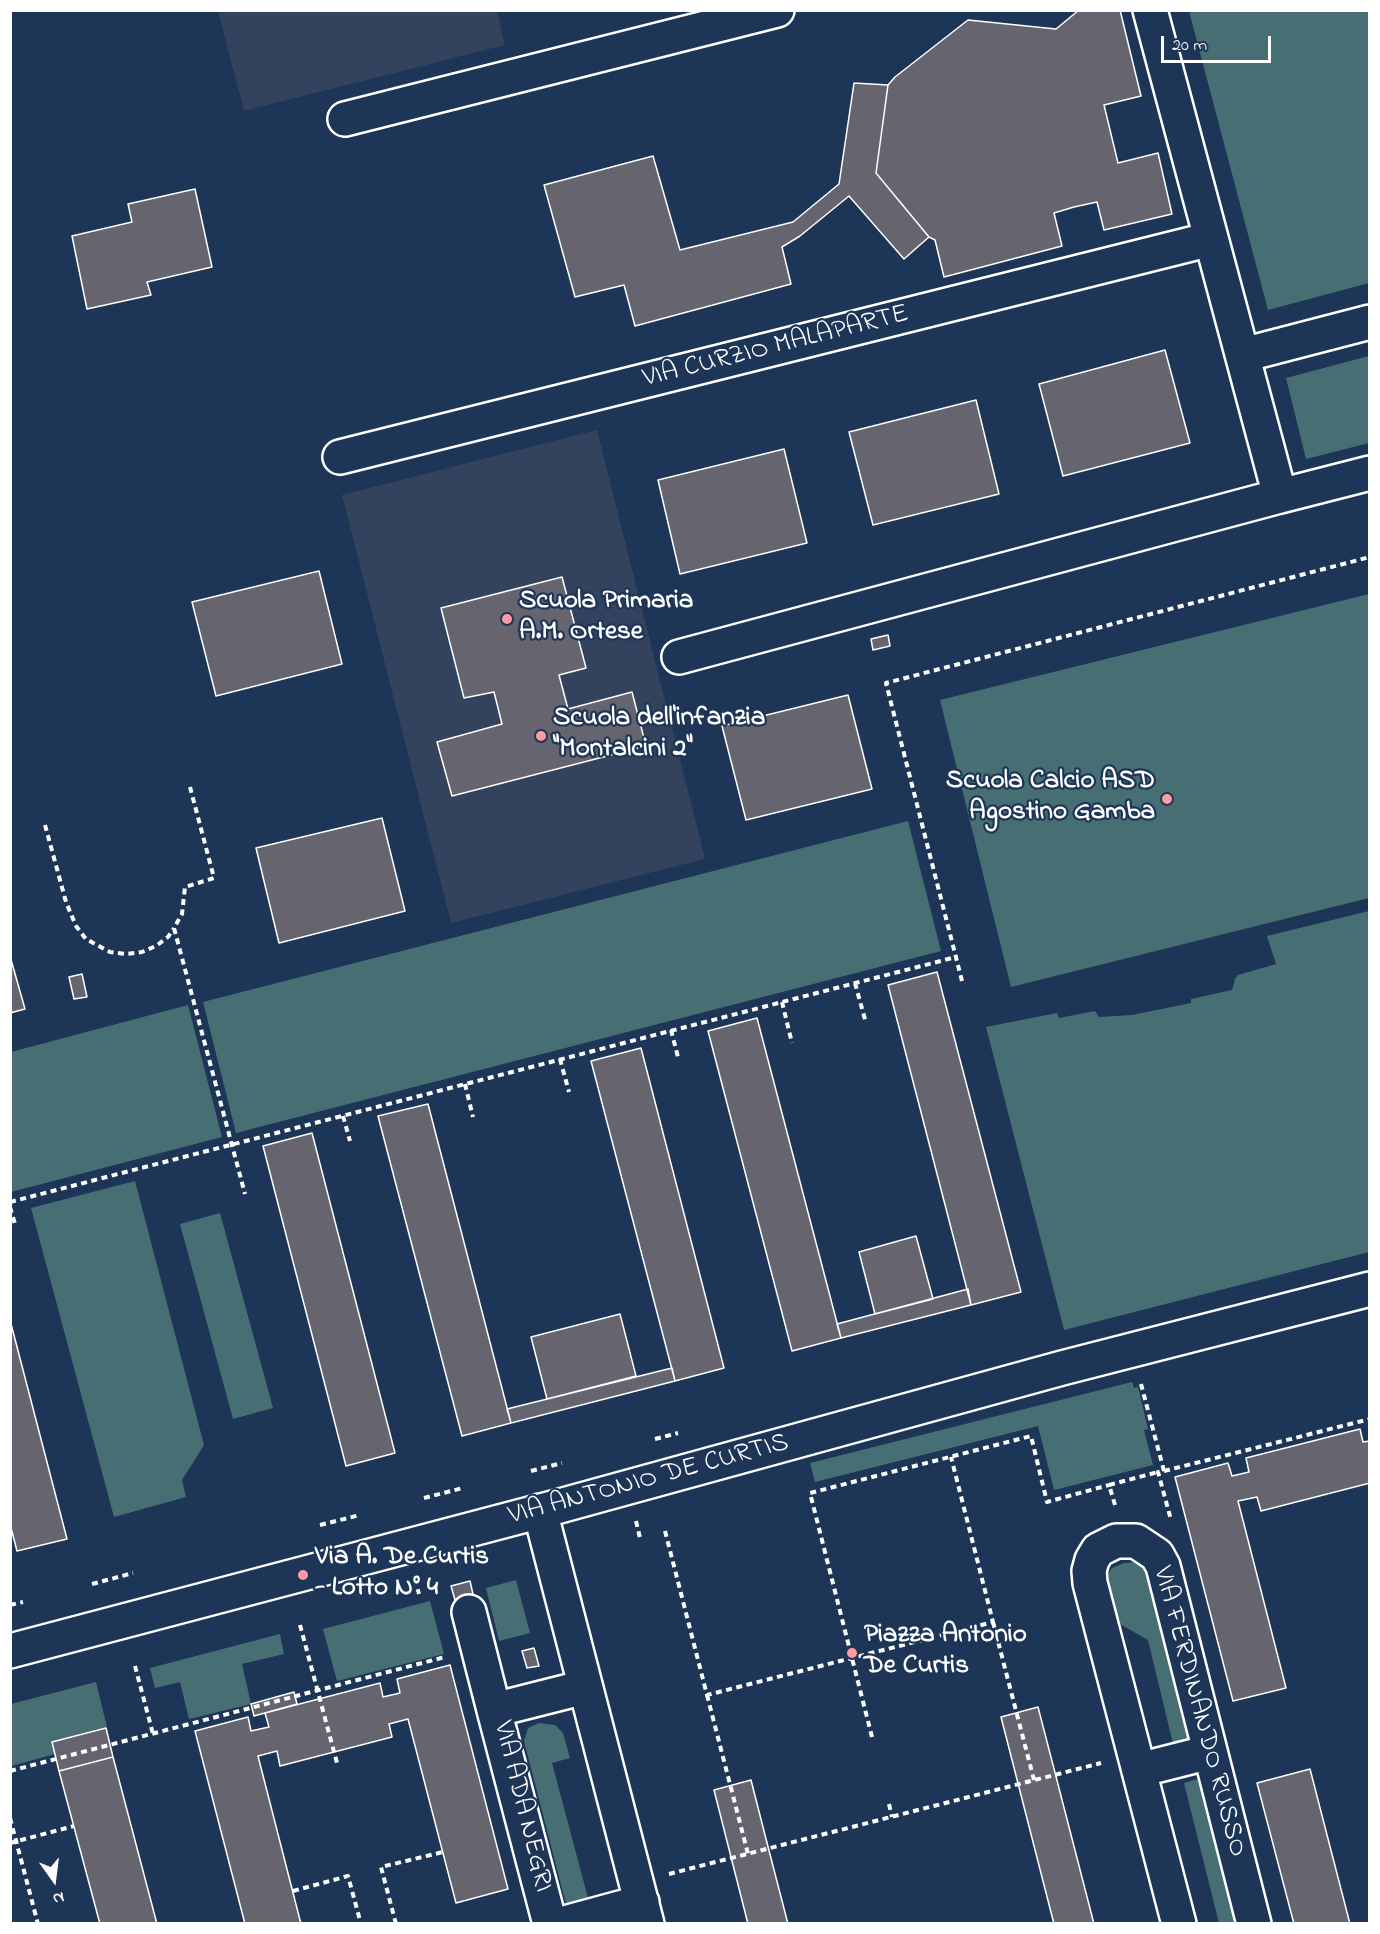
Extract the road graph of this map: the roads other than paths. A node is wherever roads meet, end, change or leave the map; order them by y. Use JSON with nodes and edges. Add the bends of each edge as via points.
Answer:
{"nodes":[{"id":1,"x":777,"y":10,"type":"edge"},
{"id":2,"x":1150,"y":10,"type":"edge"},
{"id":3,"x":345,"y":119,"type":"dead end"},
{"id":4,"x":1211,"y":239,"type":"junction"},
{"id":5,"x":1370,"y":322,"type":"edge"},
{"id":6,"x":1243,"y":355,"type":"junction"},
{"id":7,"x":340,"y":457,"type":"dead end"},
{"id":8,"x":1370,"y":473,"type":"edge"},
{"id":9,"x":1280,"y":496,"type":"junction"},
{"id":10,"x":679,"y":657,"type":"dead end"},
{"id":11,"x":1370,"y":1289,"type":"edge"},
{"id":12,"x":540,"y":1512,"type":"junction"},
{"id":13,"x":469,"y":1612,"type":"dead end"},
{"id":14,"x":10,"y":1651,"type":"edge"},
{"id":15,"x":585,"y":1687,"type":"junction"},
{"id":16,"x":495,"y":1710,"type":"junction"},
{"id":17,"x":1210,"y":1752,"type":"junction"},
{"id":18,"x":1137,"y":1762,"type":"junction"},
{"id":19,"x":642,"y":1903,"type":"edge"},
{"id":20,"x":550,"y":1923,"type":"edge"},
{"id":21,"x":561,"y":1923,"type":"edge"},
{"id":22,"x":1179,"y":1923,"type":"edge"},
{"id":23,"x":1254,"y":1923,"type":"edge"}],
"edges":[{"from":1,"to":3,"type":"street"},
{"from":2,"to":4,"type":"street"},
{"from":4,"to":6,"type":"street"},
{"from":4,"to":7,"type":"street","name":"VIA CURZIO MALAPARTE"},
{"from":5,"to":6,"type":"street"},
{"from":6,"to":9,"type":"street"},
{"from":8,"to":9,"type":"street"},
{"from":9,"to":10,"type":"street"},
{"from":11,"to":12,"type":"street","name":"VIA ANTONIO DE CURTIS","via":[[1040,1374]]},
{"from":12,"to":14,"type":"street","name":"VIA ANTONIO DE CURTIS"},
{"from":12,"to":15,"type":"street"},
{"from":13,"to":16,"type":"street"},
{"from":15,"to":16,"type":"street","name":"VIA ADA NEGRI"},
{"from":15,"to":19,"type":"street"},
{"from":16,"to":20,"type":"street","name":"VIA ADA NEGRI"},
{"from":17,"to":18,"type":"street"},
{"from":17,"to":18,"type":"street","name":"VIA FERDINANDO RUSSO","via":[[1163,1566],[1157,1555],[1136,1541],[1116,1541],[1098,1550],[1089,1571],[1090,1583]]},
{"from":17,"to":23,"type":"street","name":"VIA FERDINANDO RUSSO"},
{"from":18,"to":22,"type":"street","name":"VIA FERDINANDO RUSSO"},
{"from":19,"to":21,"type":"street"}]}
